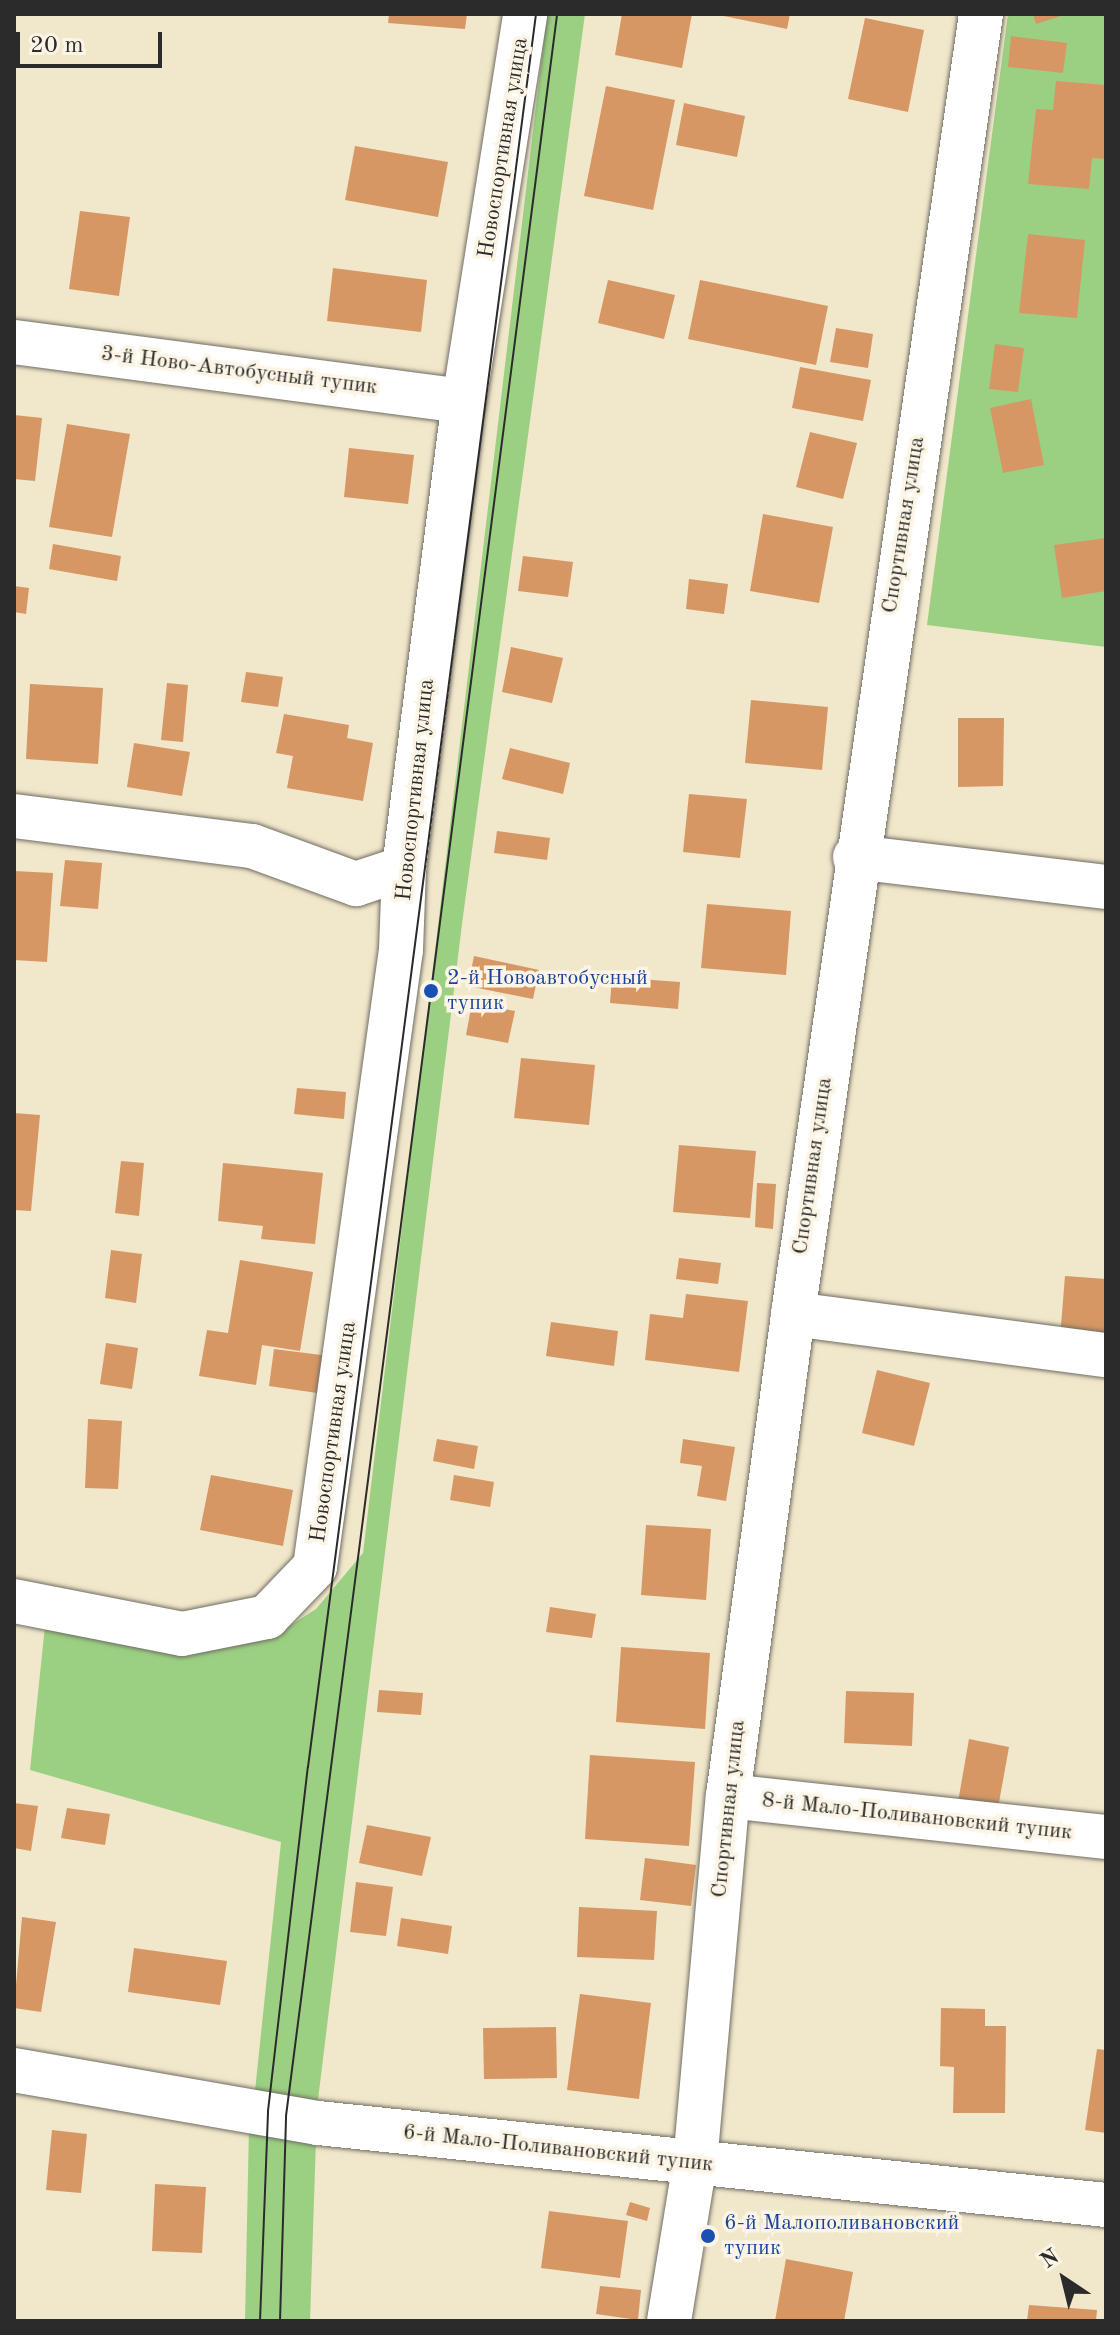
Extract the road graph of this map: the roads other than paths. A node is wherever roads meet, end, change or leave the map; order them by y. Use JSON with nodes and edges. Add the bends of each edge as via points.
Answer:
{"nodes":[{"id":1,"x":525,"y":14,"type":"edge"},
{"id":2,"x":981,"y":14,"type":"edge"},
{"id":3,"x":14,"y":342,"type":"edge"},
{"id":4,"x":464,"y":401,"type":"junction"},
{"id":5,"x":14,"y":816,"type":"edge"},
{"id":6,"x":855,"y":857,"type":"junction"},
{"id":7,"x":404,"y":868,"type":"junction"},
{"id":8,"x":1106,"y":887,"type":"edge"},
{"id":9,"x":793,"y":1314,"type":"junction"},
{"id":10,"x":1106,"y":1355,"type":"edge"},
{"id":11,"x":14,"y":1601,"type":"edge"},
{"id":12,"x":728,"y":1796,"type":"junction"},
{"id":13,"x":1106,"y":1837,"type":"edge"},
{"id":14,"x":14,"y":2070,"type":"edge"},
{"id":15,"x":695,"y":2163,"type":"junction"},
{"id":16,"x":1106,"y":2205,"type":"edge"},
{"id":17,"x":669,"y":2321,"type":"edge"}],
"edges":[{"from":1,"to":4,"type":"street","name":"Новоспортивная улица"},
{"from":2,"to":6,"type":"street","name":"Спортивная улица"},
{"from":3,"to":4,"type":"street","name":"3-й Ново-Автобусный тупик"},
{"from":4,"to":7,"type":"street","name":"Новоспортивная улица"},
{"from":5,"to":7,"type":"street","via":[[252,846],[356,884]]},
{"from":6,"to":8,"type":"street"},
{"from":6,"to":9,"type":"street","name":"Спортивная улица"},
{"from":7,"to":11,"type":"street","name":"Новоспортивная улица","via":[[401,950],[315,1567],[267,1617],[182,1634]]},
{"from":9,"to":10,"type":"street"},
{"from":9,"to":12,"type":"street","name":"Спортивная улица"},
{"from":12,"to":13,"type":"street","name":"8-й Мало-Поливановский тупик"},
{"from":12,"to":15,"type":"street","name":"Спортивная улица"},
{"from":14,"to":15,"type":"street","name":"6-й Мало-Поливановский тупик","via":[[318,2123]]},
{"from":15,"to":16,"type":"street","name":"6-й Мало-Поливановский тупик"},
{"from":15,"to":17,"type":"street","name":"Спортивная улица"}]}
